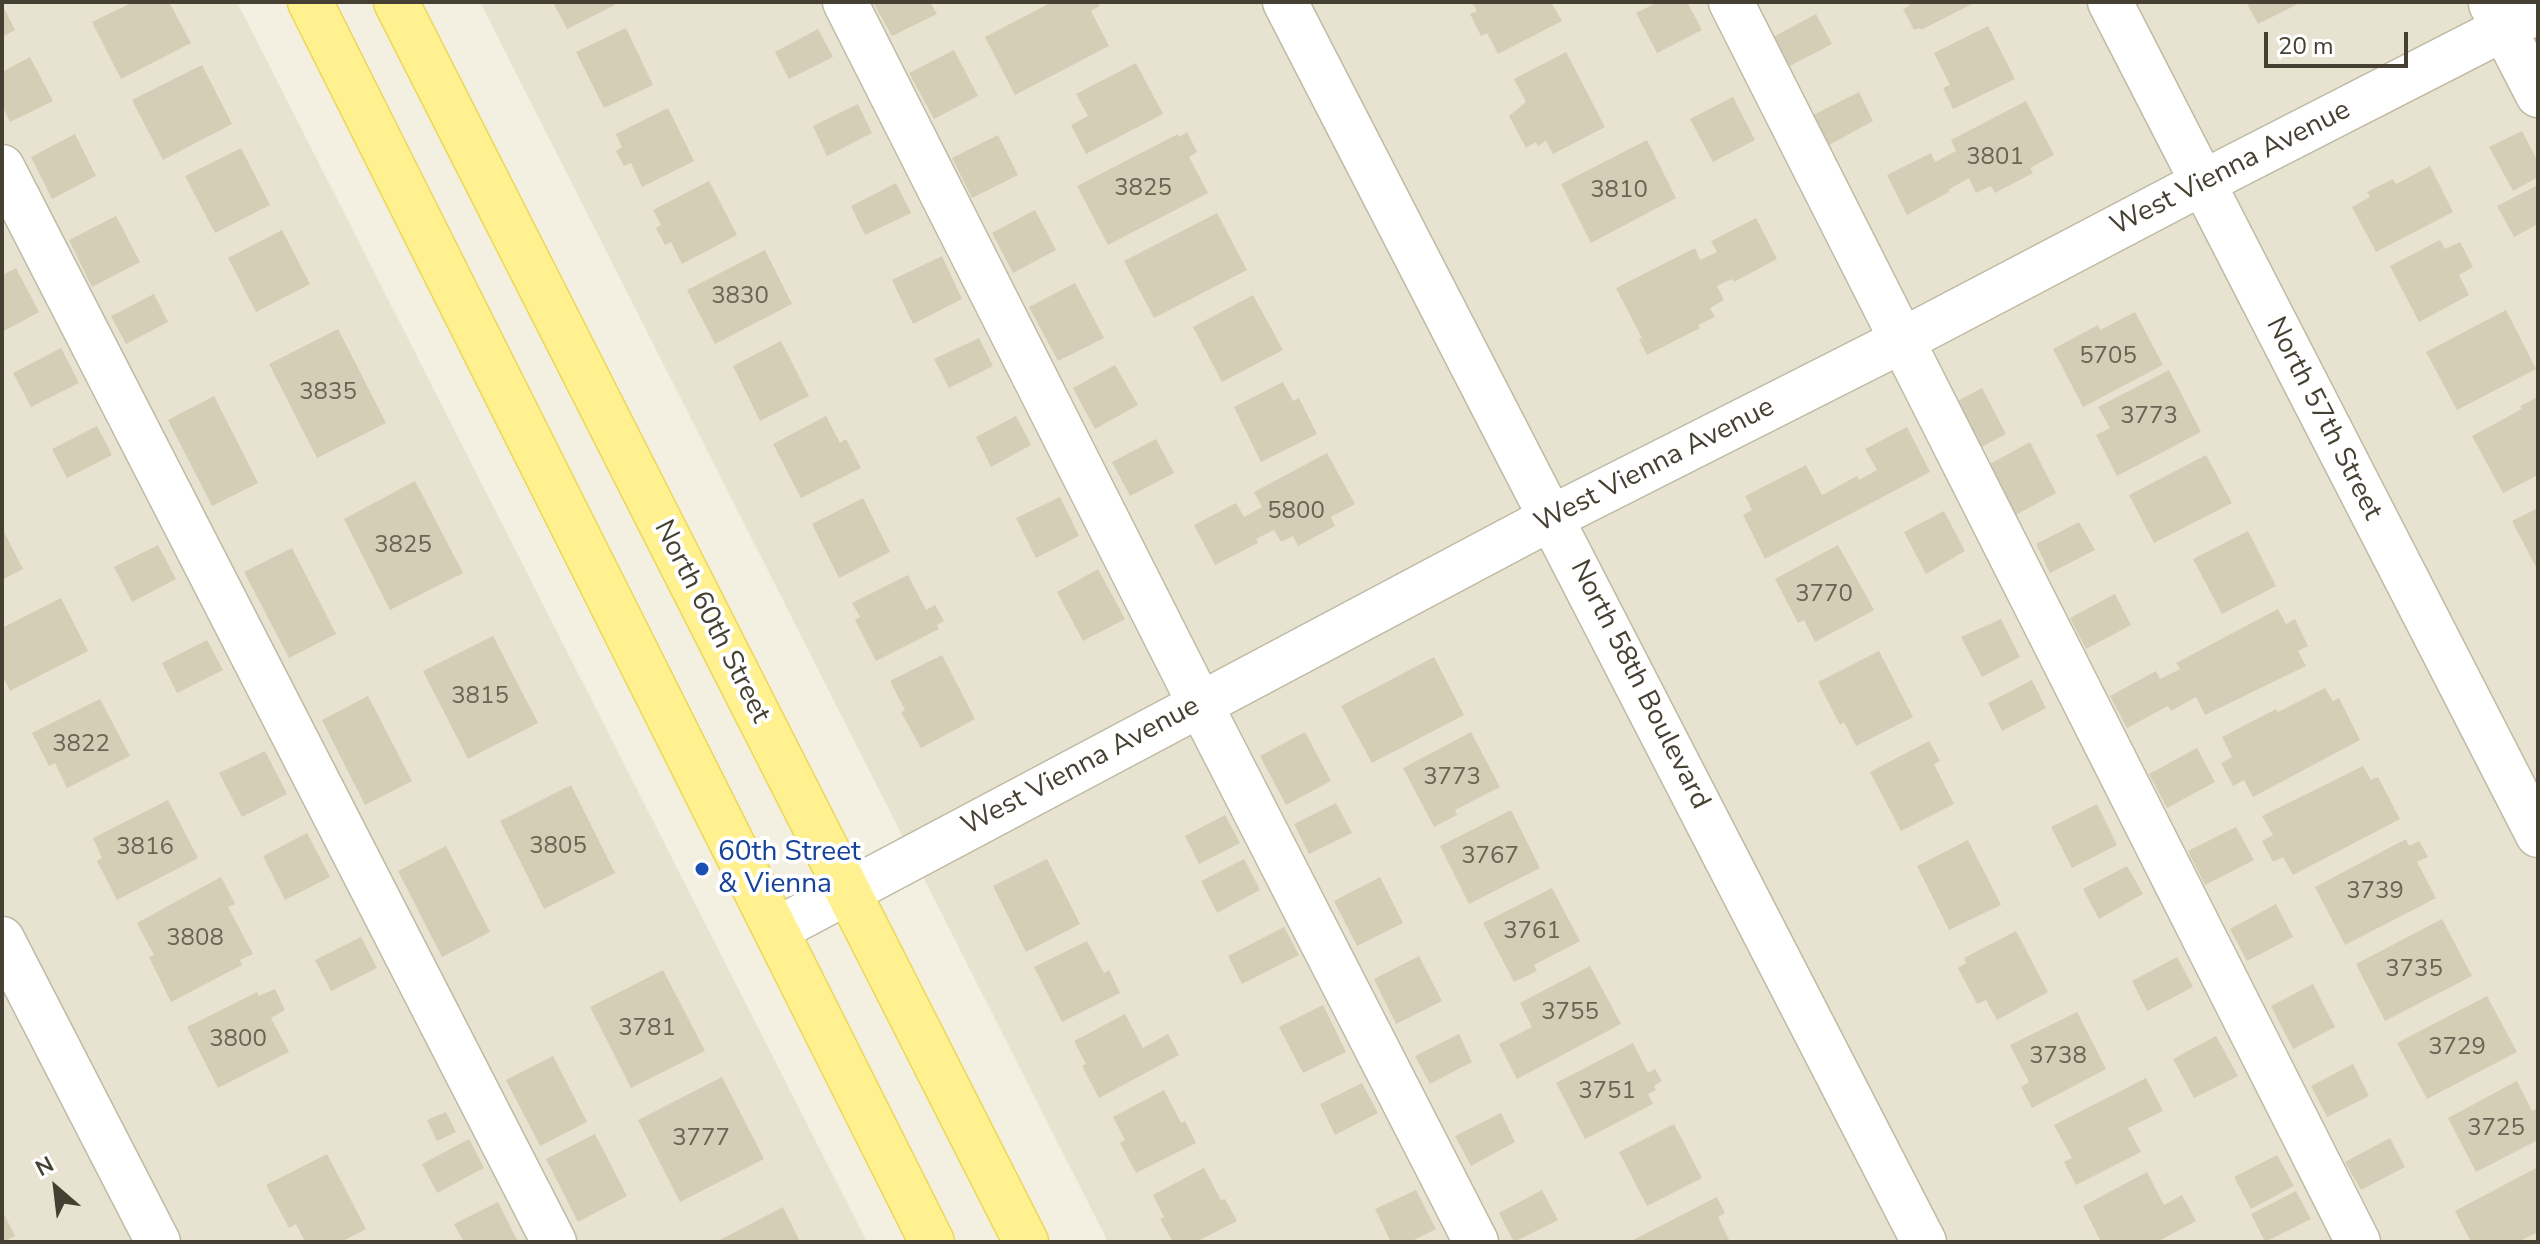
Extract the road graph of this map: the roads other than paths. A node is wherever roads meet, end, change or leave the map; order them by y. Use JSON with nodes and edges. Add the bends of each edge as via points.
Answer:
{"nodes":[{"id":1,"x":310,"y":2,"type":"edge"},
{"id":2,"x":396,"y":2,"type":"edge"},
{"id":3,"x":845,"y":2,"type":"edge"},
{"id":4,"x":1285,"y":2,"type":"edge"},
{"id":5,"x":1731,"y":2,"type":"edge"},
{"id":6,"x":2110,"y":2,"type":"edge"},
{"id":7,"x":2511,"y":14,"type":"edge"},
{"id":8,"x":2538,"y":95,"type":"edge"},
{"id":9,"x":2,"y":167,"type":"edge"},
{"id":10,"x":2202,"y":183,"type":"junction"},
{"id":11,"x":1901,"y":341,"type":"junction"},
{"id":12,"x":1553,"y":517,"type":"junction"},
{"id":13,"x":1200,"y":704,"type":"junction"},
{"id":14,"x":2538,"y":835,"type":"edge"},
{"id":15,"x":847,"y":891,"type":"junction"},
{"id":16,"x":776,"y":930,"type":"junction"},
{"id":17,"x":2,"y":939,"type":"edge"},
{"id":18,"x":158,"y":1242,"type":"edge"},
{"id":19,"x":554,"y":1242,"type":"edge"},
{"id":20,"x":932,"y":1242,"type":"edge"},
{"id":21,"x":1026,"y":1242,"type":"edge"},
{"id":22,"x":1476,"y":1242,"type":"edge"},
{"id":23,"x":1924,"y":1242,"type":"edge"},
{"id":24,"x":2358,"y":1242,"type":"edge"}],
"edges":[{"from":1,"to":16,"type":"main road"},
{"from":2,"to":15,"type":"main road","name":"North 60th Street"},
{"from":3,"to":13,"type":"street"},
{"from":4,"to":12,"type":"street","name":"North 58th Boulevard"},
{"from":5,"to":11,"type":"street"},
{"from":6,"to":10,"type":"street","name":"North 57th Street"},
{"from":7,"to":8,"type":"street"},
{"from":7,"to":10,"type":"street","name":"West Vienna Avenue"},
{"from":9,"to":19,"type":"street"},
{"from":10,"to":11,"type":"street","name":"West Vienna Avenue"},
{"from":10,"to":14,"type":"street","name":"North 57th Street"},
{"from":11,"to":12,"type":"street","name":"West Vienna Avenue"},
{"from":11,"to":24,"type":"street"},
{"from":12,"to":13,"type":"street","name":"West Vienna Avenue"},
{"from":12,"to":23,"type":"street","name":"North 58th Boulevard"},
{"from":13,"to":15,"type":"street","name":"West Vienna Avenue"},
{"from":13,"to":22,"type":"street"},
{"from":15,"to":16,"type":"street","name":"West Vienna Avenue"},
{"from":15,"to":21,"type":"main road","name":"North 60th Street"},
{"from":16,"to":20,"type":"main road"},
{"from":17,"to":18,"type":"street"}]}
